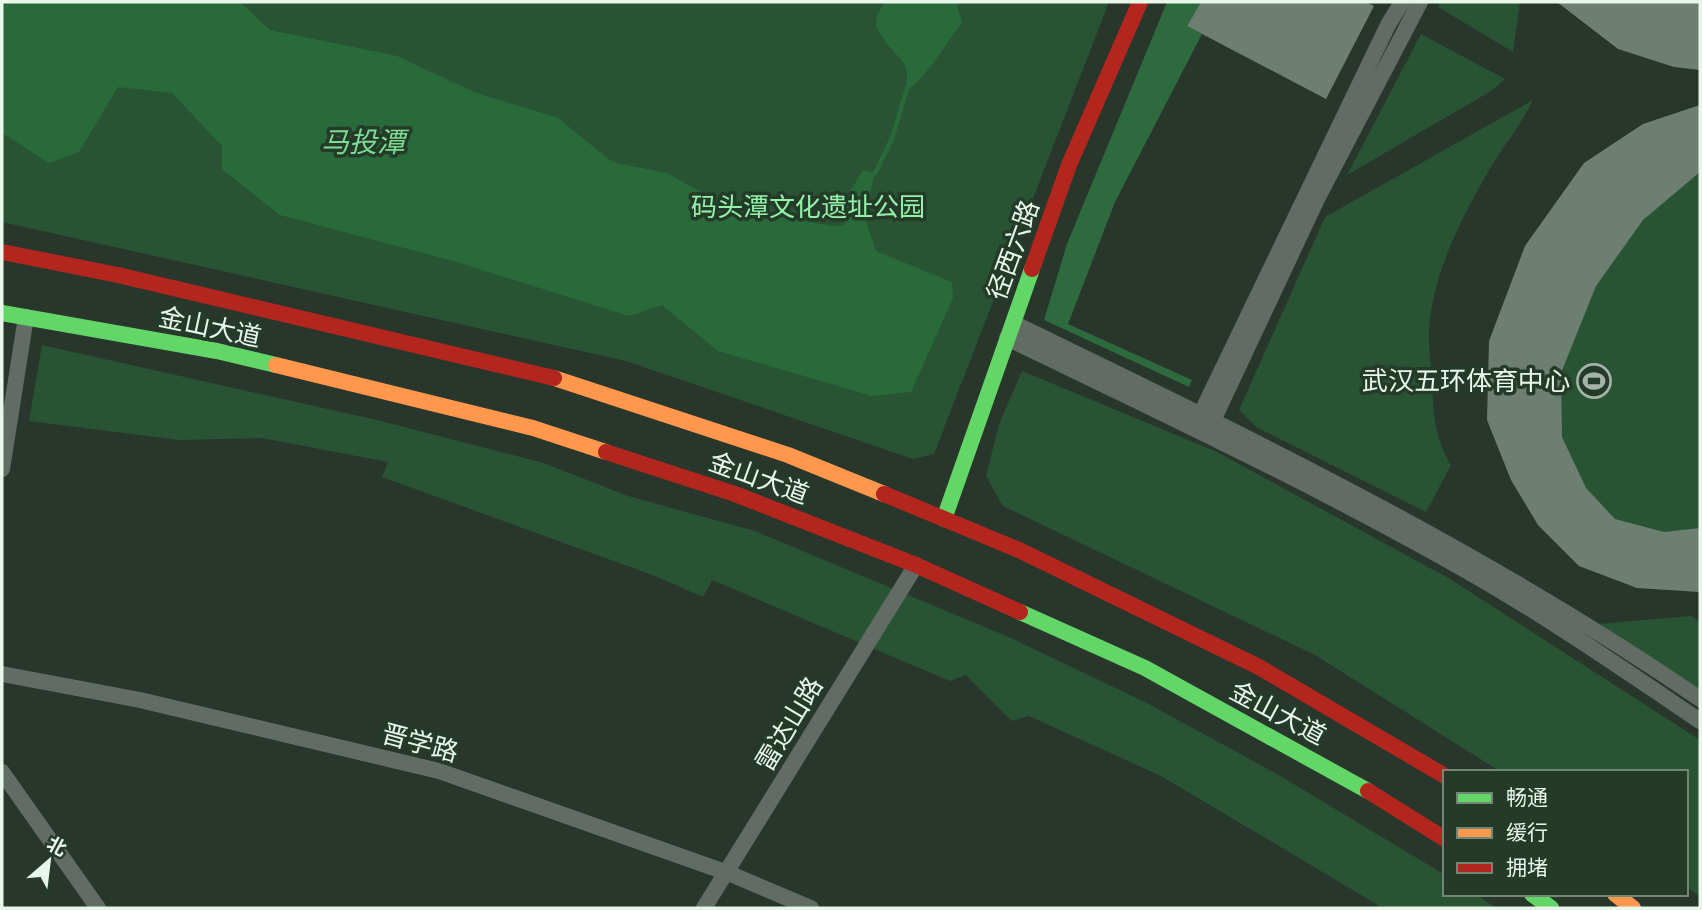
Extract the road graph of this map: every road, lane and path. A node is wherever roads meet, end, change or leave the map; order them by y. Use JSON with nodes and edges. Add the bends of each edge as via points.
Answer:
{"nodes":[{"id":1,"x":1140,"y":2,"type":"edge"},
{"id":2,"x":1402,"y":2,"type":"edge"},
{"id":3,"x":1420,"y":2,"type":"edge"},
{"id":4,"x":2,"y":252,"type":"edge"},
{"id":5,"x":2,"y":313,"type":"edge"},
{"id":6,"x":26,"y":317,"type":"junction"},
{"id":7,"x":1010,"y":330,"type":"junction"},
{"id":8,"x":1204,"y":425,"type":"junction"},
{"id":9,"x":2,"y":470,"type":"edge"},
{"id":10,"x":944,"y":519,"type":"junction"},
{"id":11,"x":916,"y":565,"type":"junction"},
{"id":12,"x":2,"y":674,"type":"edge"},
{"id":13,"x":1700,"y":699,"type":"edge"},
{"id":14,"x":1700,"y":721,"type":"edge"},
{"id":15,"x":2,"y":772,"type":"edge"},
{"id":16,"x":1443,"y":775,"type":"edge"},
{"id":17,"x":1443,"y":838,"type":"edge"},
{"id":18,"x":728,"y":873,"type":"junction"},
{"id":19,"x":1535,"y":896,"type":"edge"},
{"id":20,"x":1618,"y":896,"type":"edge"},
{"id":21,"x":98,"y":908,"type":"edge"},
{"id":22,"x":704,"y":908,"type":"edge"},
{"id":23,"x":811,"y":908,"type":"edge"},
{"id":24,"x":1551,"y":908,"type":"edge"},
{"id":25,"x":1633,"y":908,"type":"edge"}],
"edges":[{"from":1,"to":7,"type":"main road","name":"径西六路","via":[[1069,165]]},
{"from":2,"to":8,"type":"street","via":[[1370,61]]},
{"from":3,"to":8,"type":"street"},
{"from":4,"to":10,"type":"main road","name":"金山大道","via":[[563,380],[788,455]]},
{"from":5,"to":6,"type":"main road","name":"金山大道"},
{"from":6,"to":9,"type":"street"},
{"from":6,"to":11,"type":"main road","name":"金山大道","via":[[217,351],[533,428],[735,494]]},
{"from":7,"to":8,"type":"street"},
{"from":7,"to":10,"type":"main road","name":"径西六路"},
{"from":8,"to":13,"type":"street","via":[[1451,545]]},
{"from":8,"to":14,"type":"street","via":[[1474,575]]},
{"from":10,"to":16,"type":"main road","name":"金山大道","via":[[1019,550],[1259,667]]},
{"from":11,"to":17,"type":"main road","name":"金山大道","via":[[1144,668],[1351,780]]},
{"from":11,"to":18,"type":"street","name":"雷达山路"},
{"from":12,"to":18,"type":"street","name":"晋学路","via":[[140,700],[439,771]]},
{"from":15,"to":21,"type":"street"},
{"from":18,"to":22,"type":"street","name":"雷达山路"},
{"from":18,"to":23,"type":"street","name":"晋学路"},
{"from":19,"to":24,"type":"main road"},
{"from":20,"to":25,"type":"main road"}]}
